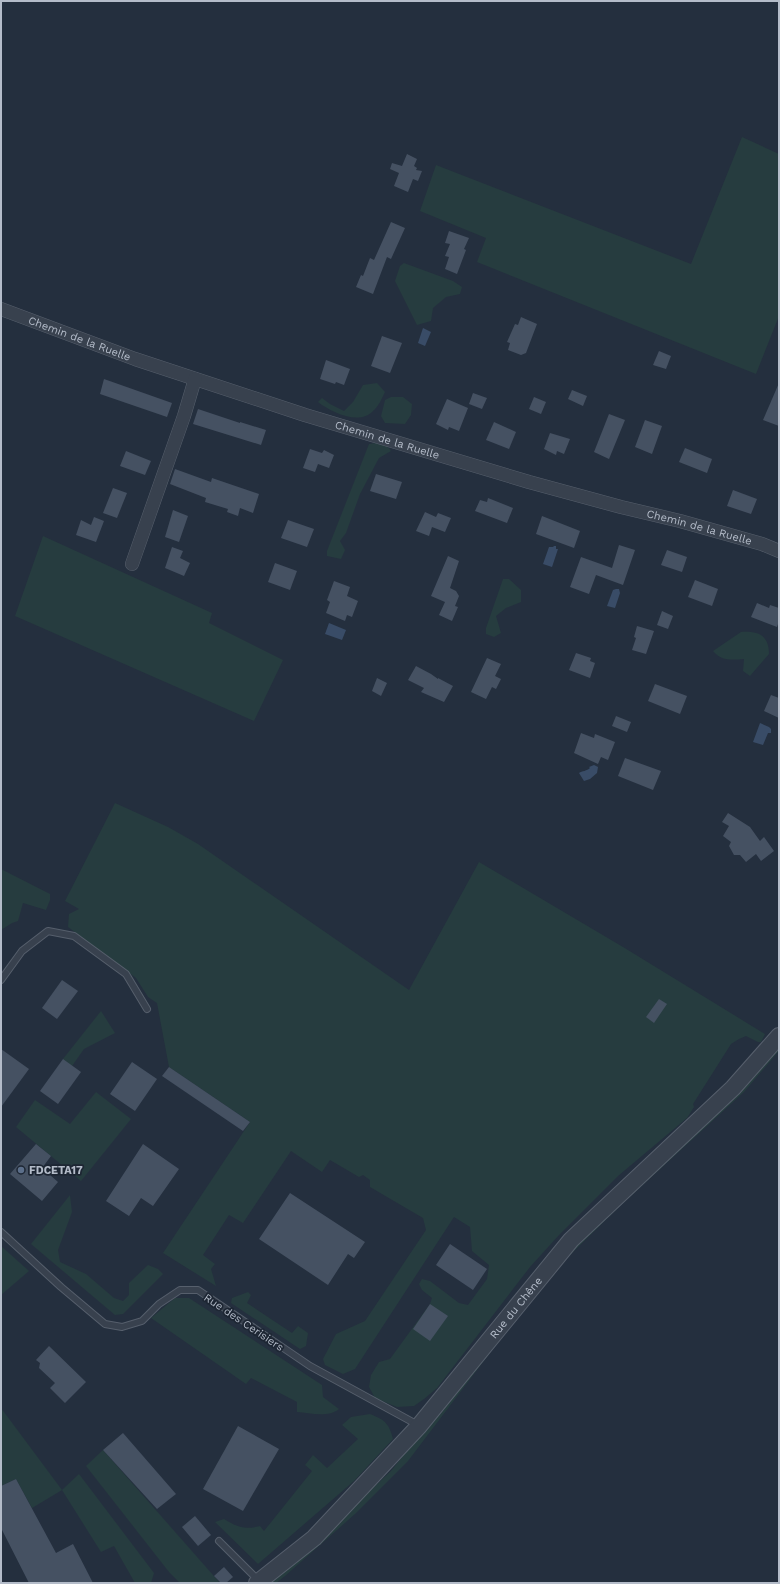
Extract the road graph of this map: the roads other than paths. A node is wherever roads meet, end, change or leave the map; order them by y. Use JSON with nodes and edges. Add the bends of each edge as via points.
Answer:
{"nodes":[{"id":1,"x":1,"y":309,"type":"edge"},
{"id":2,"x":195,"y":379,"type":"junction"},
{"id":3,"x":779,"y":551,"type":"edge"},
{"id":4,"x":132,"y":564,"type":"dead end"},
{"id":5,"x":1,"y":980,"type":"edge"},
{"id":6,"x":147,"y":1009,"type":"dead end"},
{"id":7,"x":779,"y":1036,"type":"edge"},
{"id":8,"x":1,"y":1232,"type":"edge"},
{"id":9,"x":419,"y":1426,"type":"junction"},
{"id":10,"x":219,"y":1541,"type":"dead end"},
{"id":11,"x":258,"y":1582,"type":"edge"}],
"edges":[{"from":1,"to":2,"type":"street","name":"Chemin de la Ruelle"},
{"from":2,"to":3,"type":"street","name":"Chemin de la Ruelle","via":[[529,482],[680,521]]},
{"from":2,"to":4,"type":"street"},
{"from":5,"to":6,"type":"lane","via":[[22,951],[48,931],[74,936],[126,974]]},
{"from":7,"to":9,"type":"street","name":"Rue du Chêne","via":[[733,1088],[571,1240]]},
{"from":8,"to":9,"type":"lane","name":"Rue des Cerisiers","via":[[105,1324],[122,1327],[142,1320],[159,1304],[180,1290],[198,1290],[310,1366]]},
{"from":9,"to":11,"type":"street","name":"Rue du Chêne","via":[[314,1538]]},
{"from":10,"to":11,"type":"lane"}]}
